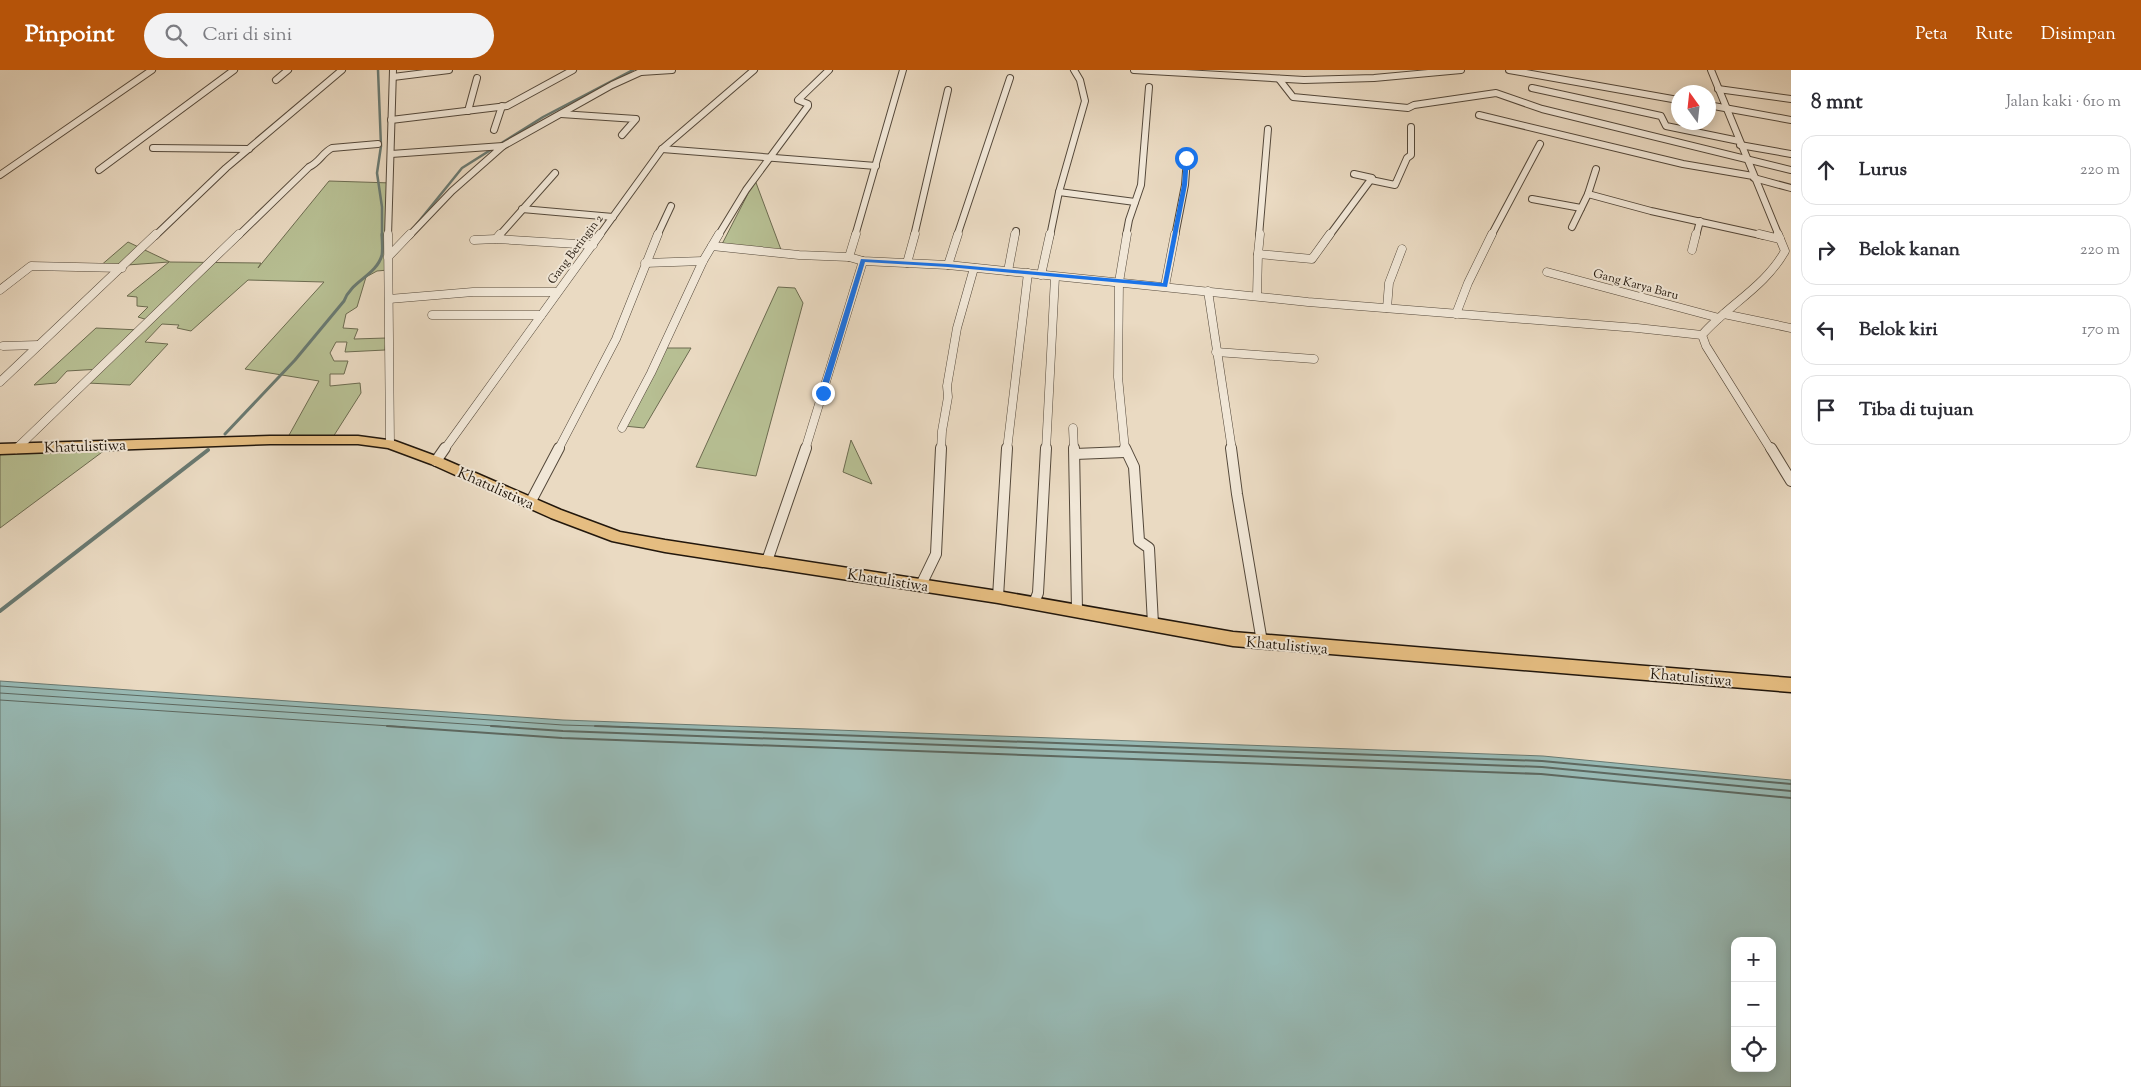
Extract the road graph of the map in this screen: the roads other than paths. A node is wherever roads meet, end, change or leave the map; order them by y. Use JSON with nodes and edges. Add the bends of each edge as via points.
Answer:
{"nodes":[{"id":1,"x":152,"y":70,"type":"edge"},
{"id":2,"x":234,"y":70,"type":"edge"},
{"id":3,"x":288,"y":70,"type":"edge"},
{"id":4,"x":342,"y":70,"type":"edge"},
{"id":5,"x":449,"y":70,"type":"edge"},
{"id":6,"x":573,"y":70,"type":"edge"},
{"id":7,"x":672,"y":70,"type":"edge"},
{"id":8,"x":754,"y":70,"type":"edge"},
{"id":9,"x":829,"y":70,"type":"edge"},
{"id":10,"x":903,"y":70,"type":"edge"},
{"id":11,"x":1074,"y":70,"type":"edge"},
{"id":12,"x":1134,"y":70,"type":"edge"},
{"id":13,"x":1264,"y":70,"type":"edge"},
{"id":14,"x":1461,"y":70,"type":"edge"},
{"id":15,"x":1509,"y":70,"type":"edge"},
{"id":16,"x":1711,"y":70,"type":"edge"},
{"id":17,"x":643,"y":71,"type":"edge"},
{"id":18,"x":1533,"y":72,"type":"edge"},
{"id":19,"x":393,"y":74,"type":"edge"},
{"id":20,"x":477,"y":78,"type":"dead end"},
{"id":21,"x":1010,"y":78,"type":"dead end"},
{"id":22,"x":1277,"y":79,"type":"junction"},
{"id":23,"x":276,"y":80,"type":"dead end"},
{"id":24,"x":1149,"y":86,"type":"dead end"},
{"id":25,"x":1532,"y":88,"type":"dead end"},
{"id":26,"x":1718,"y":89,"type":"junction"},
{"id":27,"x":948,"y":90,"type":"dead end"},
{"id":28,"x":1671,"y":99,"type":"edge"},
{"id":29,"x":1791,"y":99,"type":"edge"},
{"id":30,"x":502,"y":106,"type":"junction"},
{"id":31,"x":1716,"y":106,"type":"edge"},
{"id":32,"x":1726,"y":108,"type":"junction"},
{"id":33,"x":468,"y":110,"type":"junction"},
{"id":34,"x":560,"y":114,"type":"junction"},
{"id":35,"x":1479,"y":115,"type":"dead end"},
{"id":36,"x":391,"y":120,"type":"junction"},
{"id":37,"x":1791,"y":120,"type":"edge"},
{"id":38,"x":1411,"y":127,"type":"dead end"},
{"id":39,"x":1268,"y":129,"type":"dead end"},
{"id":40,"x":494,"y":130,"type":"dead end"},
{"id":41,"x":622,"y":135,"type":"dead end"},
{"id":42,"x":1740,"y":143,"type":"junction"},
{"id":43,"x":378,"y":144,"type":"dead end"},
{"id":44,"x":1540,"y":144,"type":"dead end"},
{"id":45,"x":501,"y":146,"type":"junction"},
{"id":46,"x":154,"y":148,"type":"dead end"},
{"id":47,"x":662,"y":148,"type":"junction"},
{"id":48,"x":249,"y":149,"type":"junction"},
{"id":49,"x":392,"y":154,"type":"junction"},
{"id":50,"x":1791,"y":154,"type":"edge"},
{"id":51,"x":770,"y":158,"type":"junction"},
{"id":52,"x":1186,"y":158,"type":"dead end"},
{"id":53,"x":1746,"y":159,"type":"junction"},
{"id":54,"x":876,"y":166,"type":"junction"},
{"id":55,"x":1596,"y":169,"type":"dead end"},
{"id":56,"x":99,"y":170,"type":"dead end"},
{"id":57,"x":1791,"y":170,"type":"edge"},
{"id":58,"x":555,"y":173,"type":"dead end"},
{"id":59,"x":1354,"y":174,"type":"dead end"},
{"id":60,"x":0,"y":175,"type":"edge"},
{"id":61,"x":1753,"y":177,"type":"junction"},
{"id":62,"x":1370,"y":180,"type":"junction"},
{"id":63,"x":1791,"y":188,"type":"edge"},
{"id":64,"x":1059,"y":192,"type":"junction"},
{"id":65,"x":1588,"y":194,"type":"junction"},
{"id":66,"x":1532,"y":198,"type":"dead end"},
{"id":67,"x":1135,"y":202,"type":"junction"},
{"id":68,"x":671,"y":206,"type":"dead end"},
{"id":69,"x":1581,"y":208,"type":"junction"},
{"id":70,"x":522,"y":209,"type":"junction"},
{"id":71,"x":613,"y":217,"type":"junction"},
{"id":72,"x":1700,"y":222,"type":"junction"},
{"id":73,"x":1572,"y":227,"type":"dead end"},
{"id":74,"x":1016,"y":231,"type":"dead end"},
{"id":75,"x":496,"y":239,"type":"junction"},
{"id":76,"x":474,"y":240,"type":"dead end"},
{"id":77,"x":1780,"y":240,"type":"junction"},
{"id":78,"x":592,"y":245,"type":"junction"},
{"id":79,"x":712,"y":246,"type":"junction"},
{"id":80,"x":1402,"y":249,"type":"dead end"},
{"id":81,"x":1692,"y":250,"type":"dead end"},
{"id":82,"x":388,"y":252,"type":"junction"},
{"id":83,"x":1788,"y":252,"type":"edge"},
{"id":84,"x":1258,"y":254,"type":"junction"},
{"id":85,"x":849,"y":257,"type":"junction"},
{"id":86,"x":863,"y":260,"type":"junction"},
{"id":87,"x":703,"y":261,"type":"junction"},
{"id":88,"x":646,"y":263,"type":"junction"},
{"id":89,"x":907,"y":263,"type":"junction"},
{"id":90,"x":948,"y":266,"type":"junction"},
{"id":91,"x":122,"y":268,"type":"junction"},
{"id":92,"x":974,"y":268,"type":"junction"},
{"id":93,"x":1008,"y":271,"type":"junction"},
{"id":94,"x":1547,"y":272,"type":"dead end"},
{"id":95,"x":1028,"y":273,"type":"junction"},
{"id":96,"x":1041,"y":274,"type":"junction"},
{"id":97,"x":1055,"y":277,"type":"junction"},
{"id":98,"x":1119,"y":282,"type":"junction"},
{"id":99,"x":1165,"y":286,"type":"junction"},
{"id":100,"x":0,"y":290,"type":"edge"},
{"id":101,"x":1208,"y":291,"type":"junction"},
{"id":102,"x":557,"y":292,"type":"junction"},
{"id":103,"x":1257,"y":296,"type":"junction"},
{"id":104,"x":389,"y":299,"type":"junction"},
{"id":105,"x":1387,"y":308,"type":"junction"},
{"id":106,"x":1456,"y":314,"type":"junction"},
{"id":107,"x":432,"y":315,"type":"dead end"},
{"id":108,"x":541,"y":315,"type":"junction"},
{"id":109,"x":1722,"y":316,"type":"junction"},
{"id":110,"x":1791,"y":328,"type":"edge"},
{"id":111,"x":1702,"y":335,"type":"junction"},
{"id":112,"x":39,"y":345,"type":"junction"},
{"id":113,"x":4,"y":346,"type":"dead end"},
{"id":114,"x":1216,"y":352,"type":"junction"},
{"id":115,"x":1314,"y":359,"type":"dead end"},
{"id":116,"x":0,"y":382,"type":"edge"},
{"id":117,"x":622,"y":428,"type":"dead end"},
{"id":118,"x":1073,"y":428,"type":"dead end"},
{"id":119,"x":390,"y":444,"type":"junction"},
{"id":120,"x":16,"y":449,"type":"junction"},
{"id":121,"x":0,"y":450,"type":"edge"},
{"id":122,"x":1125,"y":452,"type":"junction"},
{"id":123,"x":1074,"y":454,"type":"junction"},
{"id":124,"x":436,"y":461,"type":"junction"},
{"id":125,"x":1791,"y":481,"type":"edge"},
{"id":126,"x":530,"y":503,"type":"junction"},
{"id":127,"x":767,"y":561,"type":"junction"},
{"id":128,"x":921,"y":585,"type":"junction"},
{"id":129,"x":998,"y":597,"type":"junction"},
{"id":130,"x":1034,"y":603,"type":"junction"},
{"id":131,"x":1077,"y":610,"type":"junction"},
{"id":132,"x":1153,"y":624,"type":"junction"},
{"id":133,"x":1262,"y":642,"type":"junction"},
{"id":134,"x":1791,"y":685,"type":"edge"}],
"edges":[{"from":1,"to":60,"type":"street"},
{"from":2,"to":56,"type":"street"},
{"from":3,"to":23,"type":"street"},
{"from":4,"to":48,"type":"street"},
{"from":5,"to":19,"type":"street"},
{"from":6,"to":30,"type":"street","via":[[512,104]]},
{"from":7,"to":17,"type":"street"},
{"from":8,"to":47,"type":"street","name":"Gang Beringin 2"},
{"from":9,"to":51,"type":"street","via":[[798,100],[808,106]]},
{"from":10,"to":54,"type":"street"},
{"from":11,"to":64,"type":"street","via":[[1085,101]]},
{"from":12,"to":22,"type":"street"},
{"from":13,"to":22,"type":"street"},
{"from":14,"to":22,"type":"street","via":[[1374,78]]},
{"from":15,"to":18,"type":"street"},
{"from":16,"to":26,"type":"street"},
{"from":17,"to":34,"type":"street"},
{"from":18,"to":28,"type":"street"},
{"from":19,"to":36,"type":"street"},
{"from":20,"to":33,"type":"street"},
{"from":21,"to":90,"type":"street"},
{"from":22,"to":53,"type":"street","via":[[1293,97],[1408,108],[1496,93],[1542,109]]},
{"from":24,"to":67,"type":"street","via":[[1141,185]]},
{"from":25,"to":42,"type":"street","via":[[1661,116],[1666,126]]},
{"from":26,"to":29,"type":"street"},
{"from":26,"to":32,"type":"street"},
{"from":27,"to":89,"type":"street","via":[[917,220],[913,250]]},
{"from":30,"to":33,"type":"street"},
{"from":30,"to":40,"type":"street"},
{"from":31,"to":32,"type":"street"},
{"from":32,"to":37,"type":"street"},
{"from":32,"to":42,"type":"street"},
{"from":33,"to":36,"type":"street"},
{"from":34,"to":41,"type":"street","via":[[636,120]]},
{"from":34,"to":45,"type":"street"},
{"from":35,"to":61,"type":"street","via":[[1683,164]]},
{"from":36,"to":49,"type":"street"},
{"from":38,"to":62,"type":"street","via":[[1411,156],[1407,158],[1395,185]]},
{"from":39,"to":84,"type":"street"},
{"from":42,"to":50,"type":"street"},
{"from":42,"to":53,"type":"street"},
{"from":43,"to":120,"type":"street","via":[[326,151],[319,162],[296,179]]},
{"from":44,"to":106,"type":"street","via":[[1507,203]]},
{"from":45,"to":49,"type":"street"},
{"from":45,"to":82,"type":"street"},
{"from":46,"to":48,"type":"street"},
{"from":47,"to":51,"type":"street"},
{"from":47,"to":71,"type":"street","name":"Gang Beringin 2"},
{"from":48,"to":91,"type":"street"},
{"from":49,"to":82,"type":"street"},
{"from":51,"to":54,"type":"street"},
{"from":51,"to":79,"type":"street"},
{"from":52,"to":99,"type":"street","via":[[1185,185]]},
{"from":53,"to":57,"type":"street"},
{"from":53,"to":61,"type":"street"},
{"from":54,"to":85,"type":"street"},
{"from":55,"to":65,"type":"street"},
{"from":58,"to":70,"type":"street"},
{"from":59,"to":62,"type":"street","via":[[1372,178]]},
{"from":61,"to":63,"type":"street"},
{"from":61,"to":77,"type":"street"},
{"from":62,"to":84,"type":"street","via":[[1312,259]]},
{"from":64,"to":67,"type":"street"},
{"from":64,"to":96,"type":"street"},
{"from":65,"to":69,"type":"street"},
{"from":65,"to":72,"type":"street"},
{"from":66,"to":69,"type":"street"},
{"from":67,"to":98,"type":"street"},
{"from":68,"to":88,"type":"street"},
{"from":69,"to":73,"type":"street"},
{"from":70,"to":71,"type":"street"},
{"from":70,"to":75,"type":"street"},
{"from":71,"to":78,"type":"street","name":"Gang Beringin 2"},
{"from":72,"to":77,"type":"street"},
{"from":72,"to":81,"type":"street"},
{"from":74,"to":93,"type":"street"},
{"from":75,"to":76,"type":"street"},
{"from":75,"to":78,"type":"street"},
{"from":77,"to":83,"type":"street"},
{"from":78,"to":102,"type":"street","name":"Gang Beringin 2"},
{"from":79,"to":85,"type":"street"},
{"from":79,"to":87,"type":"street"},
{"from":80,"to":105,"type":"street","via":[[1389,283]]},
{"from":82,"to":104,"type":"street"},
{"from":83,"to":109,"type":"street","via":[[1771,275]]},
{"from":84,"to":103,"type":"street"},
{"from":85,"to":86,"type":"street"},
{"from":86,"to":89,"type":"street"},
{"from":86,"to":127,"type":"street","via":[[816,420]]},
{"from":87,"to":88,"type":"street"},
{"from":87,"to":117,"type":"street"},
{"from":88,"to":126,"type":"street","via":[[608,355]]},
{"from":89,"to":90,"type":"street"},
{"from":90,"to":92,"type":"street"},
{"from":91,"to":100,"type":"street","via":[[31,266]]},
{"from":91,"to":112,"type":"street"},
{"from":92,"to":93,"type":"street"},
{"from":92,"to":128,"type":"street","via":[[957,328],[947,386],[936,554]]},
{"from":93,"to":95,"type":"street"},
{"from":94,"to":109,"type":"street","name":"Gang Karya Baru","via":[[1584,284]]},
{"from":95,"to":96,"type":"street"},
{"from":95,"to":129,"type":"street","via":[[1005,468]]},
{"from":96,"to":97,"type":"street"},
{"from":97,"to":98,"type":"street"},
{"from":97,"to":130,"type":"street","via":[[1038,592]]},
{"from":98,"to":99,"type":"street"},
{"from":98,"to":122,"type":"street","via":[[1118,377]]},
{"from":99,"to":101,"type":"street"},
{"from":101,"to":103,"type":"street"},
{"from":101,"to":114,"type":"street"},
{"from":102,"to":104,"type":"street","via":[[489,291]]},
{"from":102,"to":108,"type":"street","name":"Gang Beringin 2"},
{"from":103,"to":105,"type":"street"},
{"from":104,"to":119,"type":"street"},
{"from":105,"to":106,"type":"street"},
{"from":106,"to":111,"type":"street"},
{"from":107,"to":108,"type":"street"},
{"from":108,"to":124,"type":"street","name":"Gang Beringin 2"},
{"from":109,"to":110,"type":"street","name":"Gang Karya Baru"},
{"from":109,"to":111,"type":"street"},
{"from":111,"to":125,"type":"street"},
{"from":112,"to":113,"type":"street"},
{"from":112,"to":116,"type":"street"},
{"from":114,"to":115,"type":"street"},
{"from":114,"to":133,"type":"street"},
{"from":118,"to":123,"type":"street"},
{"from":119,"to":120,"type":"highway","name":"Khatulistiwa","via":[[324,440]]},
{"from":119,"to":124,"type":"highway","name":"Khatulistiwa"},
{"from":120,"to":121,"type":"highway","name":"Khatulistiwa"},
{"from":122,"to":123,"type":"street"},
{"from":122,"to":132,"type":"street","via":[[1134,467],[1139,541],[1149,548]]},
{"from":123,"to":131,"type":"street"},
{"from":124,"to":126,"type":"highway","name":"Khatulistiwa"},
{"from":126,"to":127,"type":"highway","name":"Khatulistiwa","via":[[618,537]]},
{"from":127,"to":128,"type":"highway","name":"Khatulistiwa"},
{"from":128,"to":129,"type":"highway","name":"Khatulistiwa"},
{"from":129,"to":130,"type":"highway","name":"Khatulistiwa"},
{"from":130,"to":131,"type":"highway","name":"Khatulistiwa"},
{"from":131,"to":132,"type":"highway","name":"Khatulistiwa"},
{"from":132,"to":133,"type":"highway","name":"Khatulistiwa"},
{"from":133,"to":134,"type":"highway","name":"Khatulistiwa"}]}
